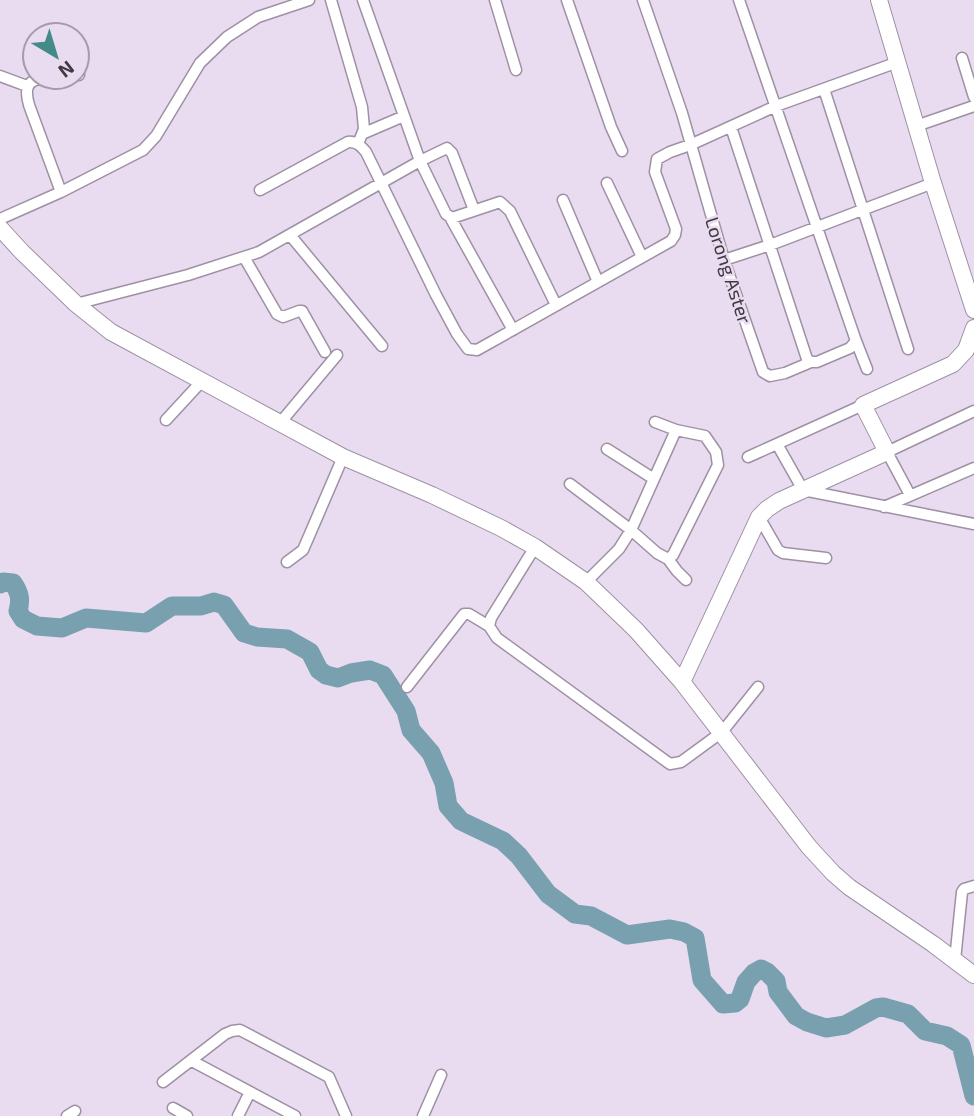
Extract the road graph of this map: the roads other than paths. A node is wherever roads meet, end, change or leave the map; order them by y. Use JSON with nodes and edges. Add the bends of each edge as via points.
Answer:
{"nodes":[{"id":1,"x":309,"y":0,"type":"edge"},
{"id":2,"x":331,"y":0,"type":"edge"},
{"id":3,"x":363,"y":0,"type":"edge"},
{"id":4,"x":495,"y":0,"type":"edge"},
{"id":5,"x":567,"y":0,"type":"edge"},
{"id":6,"x":643,"y":0,"type":"edge"},
{"id":7,"x":739,"y":0,"type":"edge"},
{"id":8,"x":880,"y":0,"type":"edge"},
{"id":9,"x":962,"y":58,"type":"dead end"},
{"id":10,"x":898,"y":62,"type":"junction"},
{"id":11,"x":516,"y":70,"type":"dead end"},
{"id":12,"x":0,"y":76,"type":"edge"},
{"id":13,"x":21,"y":84,"type":"edge"},
{"id":14,"x":824,"y":89,"type":"junction"},
{"id":15,"x":27,"y":91,"type":"edge"},
{"id":16,"x":974,"y":97,"type":"edge"},
{"id":17,"x":776,"y":106,"type":"junction"},
{"id":18,"x":974,"y":106,"type":"edge"},
{"id":19,"x":404,"y":116,"type":"junction"},
{"id":20,"x":731,"y":127,"type":"junction"},
{"id":21,"x":916,"y":127,"type":"junction"},
{"id":22,"x":360,"y":139,"type":"junction"},
{"id":23,"x":690,"y":145,"type":"junction"},
{"id":24,"x":622,"y":151,"type":"dead end"},
{"id":25,"x":420,"y":161,"type":"junction"},
{"id":26,"x":381,"y":183,"type":"junction"},
{"id":27,"x":607,"y":183,"type":"dead end"},
{"id":28,"x":933,"y":183,"type":"junction"},
{"id":29,"x":260,"y":190,"type":"dead end"},
{"id":30,"x":61,"y":192,"type":"junction"},
{"id":31,"x":563,"y":200,"type":"dead end"},
{"id":32,"x":863,"y":209,"type":"junction"},
{"id":33,"x":474,"y":210,"type":"junction"},
{"id":34,"x":450,"y":217,"type":"junction"},
{"id":35,"x":0,"y":219,"type":"edge"},
{"id":36,"x":817,"y":227,"type":"junction"},
{"id":37,"x":0,"y":228,"type":"edge"},
{"id":38,"x":290,"y":235,"type":"junction"},
{"id":39,"x":770,"y":244,"type":"junction"},
{"id":40,"x":244,"y":257,"type":"junction"},
{"id":41,"x":642,"y":257,"type":"junction"},
{"id":42,"x":724,"y":260,"type":"junction"},
{"id":43,"x":598,"y":282,"type":"junction"},
{"id":44,"x":76,"y":304,"type":"junction"},
{"id":45,"x":556,"y":305,"type":"junction"},
{"id":46,"x":974,"y":310,"type":"edge"},
{"id":47,"x":974,"y":328,"type":"edge"},
{"id":48,"x":513,"y":330,"type":"junction"},
{"id":49,"x":856,"y":341,"type":"junction"},
{"id":50,"x":382,"y":346,"type":"dead end"},
{"id":51,"x":908,"y":349,"type":"dead end"},
{"id":52,"x":325,"y":352,"type":"dead end"},
{"id":53,"x":337,"y":355,"type":"dead end"},
{"id":54,"x":811,"y":362,"type":"junction"},
{"id":55,"x":867,"y":369,"type":"dead end"},
{"id":56,"x":202,"y":381,"type":"junction"},
{"id":57,"x":863,"y":405,"type":"junction"},
{"id":58,"x":974,"y":411,"type":"edge"},
{"id":59,"x":166,"y":420,"type":"dead end"},
{"id":60,"x":655,"y":422,"type":"dead end"},
{"id":61,"x":280,"y":423,"type":"junction"},
{"id":62,"x":676,"y":430,"type":"junction"},
{"id":63,"x":777,"y":444,"type":"junction"},
{"id":64,"x":607,"y":449,"type":"dead end"},
{"id":65,"x":887,"y":452,"type":"junction"},
{"id":66,"x":343,"y":457,"type":"junction"},
{"id":67,"x":748,"y":457,"type":"dead end"},
{"id":68,"x":974,"y":468,"type":"edge"},
{"id":69,"x":654,"y":479,"type":"junction"},
{"id":70,"x":570,"y":484,"type":"dead end"},
{"id":71,"x":803,"y":490,"type":"junction"},
{"id":72,"x":910,"y":495,"type":"junction"},
{"id":73,"x":884,"y":507,"type":"junction"},
{"id":74,"x":759,"y":517,"type":"junction"},
{"id":75,"x":974,"y":524,"type":"edge"},
{"id":76,"x":631,"y":530,"type":"junction"},
{"id":77,"x":535,"y":547,"type":"junction"},
{"id":78,"x":826,"y":558,"type":"dead end"},
{"id":79,"x":668,"y":559,"type":"junction"},
{"id":80,"x":287,"y":562,"type":"dead end"},
{"id":81,"x":686,"y":580,"type":"dead end"},
{"id":82,"x":586,"y":582,"type":"junction"},
{"id":83,"x":489,"y":626,"type":"junction"},
{"id":84,"x":682,"y":682,"type":"junction"},
{"id":85,"x":407,"y":687,"type":"dead end"},
{"id":86,"x":758,"y":687,"type":"dead end"},
{"id":87,"x":722,"y":732,"type":"junction"},
{"id":88,"x":974,"y":886,"type":"edge"},
{"id":89,"x":955,"y":960,"type":"junction"},
{"id":90,"x":974,"y":975,"type":"edge"},
{"id":91,"x":192,"y":1061,"type":"junction"},
{"id":92,"x":441,"y":1075,"type":"dead end"},
{"id":93,"x":163,"y":1082,"type":"dead end"},
{"id":94,"x":250,"y":1092,"type":"junction"},
{"id":95,"x":173,"y":1108,"type":"dead end"},
{"id":96,"x":187,"y":1116,"type":"edge"},
{"id":97,"x":238,"y":1116,"type":"edge"},
{"id":98,"x":295,"y":1116,"type":"edge"},
{"id":99,"x":346,"y":1116,"type":"edge"},
{"id":100,"x":423,"y":1116,"type":"edge"}],
"edges":[{"from":1,"to":30,"type":"street","via":[[258,17],[227,37],[200,64],[143,150]]},
{"from":2,"to":22,"type":"street","via":[[362,107]]},
{"from":3,"to":19,"type":"street"},
{"from":4,"to":11,"type":"street"},
{"from":5,"to":24,"type":"street"},
{"from":6,"to":23,"type":"street","name":"Lorong Aster"},
{"from":7,"to":17,"type":"street"},
{"from":8,"to":10,"type":"street"},
{"from":9,"to":16,"type":"street"},
{"from":10,"to":14,"type":"street"},
{"from":10,"to":21,"type":"street"},
{"from":12,"to":13,"type":"street"},
{"from":14,"to":17,"type":"street"},
{"from":14,"to":32,"type":"street"},
{"from":15,"to":30,"type":"street"},
{"from":17,"to":20,"type":"street"},
{"from":17,"to":36,"type":"street"},
{"from":18,"to":21,"type":"street"},
{"from":19,"to":22,"type":"street"},
{"from":19,"to":25,"type":"street"},
{"from":20,"to":23,"type":"street"},
{"from":20,"to":39,"type":"street"},
{"from":21,"to":28,"type":"street"},
{"from":22,"to":26,"type":"street"},
{"from":22,"to":29,"type":"street"},
{"from":23,"to":41,"type":"street","via":[[657,159],[654,172],[676,229],[671,241]]},
{"from":23,"to":42,"type":"street","name":"Lorong Aster"},
{"from":25,"to":26,"type":"street"},
{"from":25,"to":33,"type":"street","via":[[449,149]]},
{"from":25,"to":34,"type":"street"},
{"from":26,"to":38,"type":"street"},
{"from":26,"to":48,"type":"street","via":[[468,349],[477,350]]},
{"from":27,"to":41,"type":"street"},
{"from":28,"to":32,"type":"street"},
{"from":28,"to":46,"type":"street"},
{"from":30,"to":35,"type":"street"},
{"from":31,"to":43,"type":"street"},
{"from":32,"to":36,"type":"street"},
{"from":32,"to":51,"type":"street"},
{"from":33,"to":34,"type":"street"},
{"from":33,"to":45,"type":"street","via":[[500,202],[506,206]]},
{"from":34,"to":48,"type":"street"},
{"from":36,"to":39,"type":"street"},
{"from":36,"to":49,"type":"street"},
{"from":37,"to":44,"type":"street"},
{"from":38,"to":40,"type":"street"},
{"from":38,"to":50,"type":"street"},
{"from":39,"to":42,"type":"street"},
{"from":39,"to":54,"type":"street"},
{"from":40,"to":44,"type":"street"},
{"from":40,"to":52,"type":"street","via":[[276,314],[303,313]]},
{"from":41,"to":43,"type":"street"},
{"from":42,"to":54,"type":"street","name":"Lorong Aster","via":[[763,372],[770,376],[785,373]]},
{"from":43,"to":45,"type":"street"},
{"from":44,"to":56,"type":"street","via":[[111,332]]},
{"from":45,"to":48,"type":"street"},
{"from":47,"to":57,"type":"street","via":[[967,350],[953,364]]},
{"from":49,"to":54,"type":"street","via":[[850,348]]},
{"from":49,"to":55,"type":"street"},
{"from":53,"to":61,"type":"street"},
{"from":56,"to":59,"type":"street"},
{"from":56,"to":61,"type":"street"},
{"from":57,"to":63,"type":"street"},
{"from":57,"to":65,"type":"street"},
{"from":58,"to":65,"type":"street"},
{"from":60,"to":62,"type":"street"},
{"from":61,"to":66,"type":"street"},
{"from":62,"to":69,"type":"street"},
{"from":62,"to":79,"type":"street","via":[[705,436],[718,465]]},
{"from":63,"to":67,"type":"street"},
{"from":63,"to":71,"type":"street"},
{"from":64,"to":69,"type":"street"},
{"from":65,"to":71,"type":"street"},
{"from":65,"to":72,"type":"street"},
{"from":66,"to":77,"type":"street","via":[[443,500]]},
{"from":66,"to":80,"type":"street","via":[[303,550]]},
{"from":68,"to":72,"type":"street"},
{"from":69,"to":76,"type":"street"},
{"from":70,"to":76,"type":"street"},
{"from":71,"to":73,"type":"street"},
{"from":71,"to":74,"type":"street"},
{"from":72,"to":73,"type":"street"},
{"from":73,"to":75,"type":"street"},
{"from":74,"to":78,"type":"street","via":[[778,550]]},
{"from":74,"to":84,"type":"street"},
{"from":76,"to":79,"type":"street"},
{"from":76,"to":82,"type":"street"},
{"from":77,"to":82,"type":"street"},
{"from":77,"to":83,"type":"street"},
{"from":79,"to":81,"type":"street"},
{"from":82,"to":84,"type":"street"},
{"from":83,"to":85,"type":"street","via":[[464,614]]},
{"from":83,"to":87,"type":"street","via":[[497,638],[670,764],[681,762]]},
{"from":84,"to":87,"type":"street"},
{"from":86,"to":87,"type":"street"},
{"from":87,"to":89,"type":"street","via":[[832,873]]},
{"from":88,"to":89,"type":"street","via":[[962,892]]},
{"from":89,"to":90,"type":"street"},
{"from":91,"to":93,"type":"street"},
{"from":91,"to":94,"type":"street"},
{"from":91,"to":99,"type":"street","via":[[225,1034],[240,1030],[329,1077]]},
{"from":92,"to":100,"type":"street"},
{"from":94,"to":97,"type":"street"},
{"from":94,"to":98,"type":"street"},
{"from":95,"to":96,"type":"street"}]}
